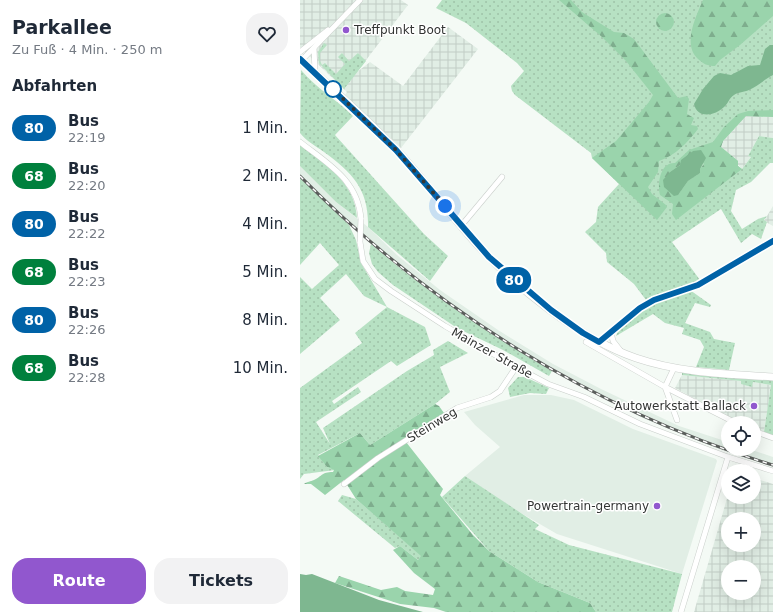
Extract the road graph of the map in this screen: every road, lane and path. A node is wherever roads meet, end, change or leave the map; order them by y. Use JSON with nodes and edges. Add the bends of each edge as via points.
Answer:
{"nodes":[{"id":1,"x":360,"y":0,"type":"edge"},
{"id":2,"x":331,"y":29,"type":"junction"},
{"id":3,"x":315,"y":47,"type":"junction"},
{"id":4,"x":300,"y":52,"type":"edge"},
{"id":5,"x":301,"y":61,"type":"edge"},
{"id":6,"x":315,"y":73,"type":"junction"},
{"id":7,"x":300,"y":142,"type":"edge"},
{"id":8,"x":502,"y":177,"type":"dead end"},
{"id":9,"x":461,"y":226,"type":"junction"},
{"id":10,"x":771,"y":243,"type":"edge"},
{"id":11,"x":611,"y":332,"type":"junction"},
{"id":12,"x":586,"y":342,"type":"dead end"},
{"id":13,"x":599,"y":342,"type":"junction"},
{"id":14,"x":622,"y":352,"type":"junction"},
{"id":15,"x":516,"y":367,"type":"junction"},
{"id":16,"x":674,"y":368,"type":"junction"},
{"id":17,"x":773,"y":377,"type":"edge"},
{"id":18,"x":665,"y":387,"type":"junction"},
{"id":19,"x":722,"y":416,"type":"edge"},
{"id":20,"x":677,"y":420,"type":"dead end"},
{"id":21,"x":761,"y":434,"type":"edge"},
{"id":22,"x":773,"y":438,"type":"edge"},
{"id":23,"x":728,"y":457,"type":"junction"},
{"id":24,"x":773,"y":471,"type":"edge"},
{"id":25,"x":344,"y":484,"type":"dead end"},
{"id":26,"x":681,"y":612,"type":"edge"}],
"edges":[{"from":1,"to":2,"type":"street"},
{"from":2,"to":3,"type":"street"},
{"from":2,"to":4,"type":"street"},
{"from":3,"to":5,"type":"street"},
{"from":3,"to":6,"type":"street"},
{"from":5,"to":6,"type":"main road"},
{"from":6,"to":9,"type":"main road","via":[[393,146]]},
{"from":7,"to":15,"type":"street","name":"Mainzer Straße","bridge":true,"via":[[349,183],[358,203],[361,219],[360,242],[363,261],[376,279],[445,326]]},
{"from":8,"to":9,"type":"street"},
{"from":9,"to":13,"type":"main road","via":[[489,257],[540,302]]},
{"from":10,"to":11,"type":"street","via":[[698,285],[649,302]]},
{"from":11,"to":13,"type":"street"},
{"from":11,"to":14,"type":"street","via":[[613,341]]},
{"from":12,"to":18,"type":"street"},
{"from":13,"to":14,"type":"main road"},
{"from":14,"to":16,"type":"main road"},
{"from":15,"to":23,"type":"street","name":"Mainzer Straße","via":[[548,384],[584,397],[640,424]]},
{"from":15,"to":25,"type":"street","name":"Steinweg","via":[[500,391],[491,397],[457,408],[378,458]]},
{"from":16,"to":17,"type":"main road"},
{"from":16,"to":18,"type":"street"},
{"from":18,"to":19,"type":"street"},
{"from":18,"to":20,"type":"street"},
{"from":21,"to":22,"type":"street"},
{"from":23,"to":24,"type":"street","name":"Mainzer Straße"},
{"from":23,"to":26,"type":"street"}]}
